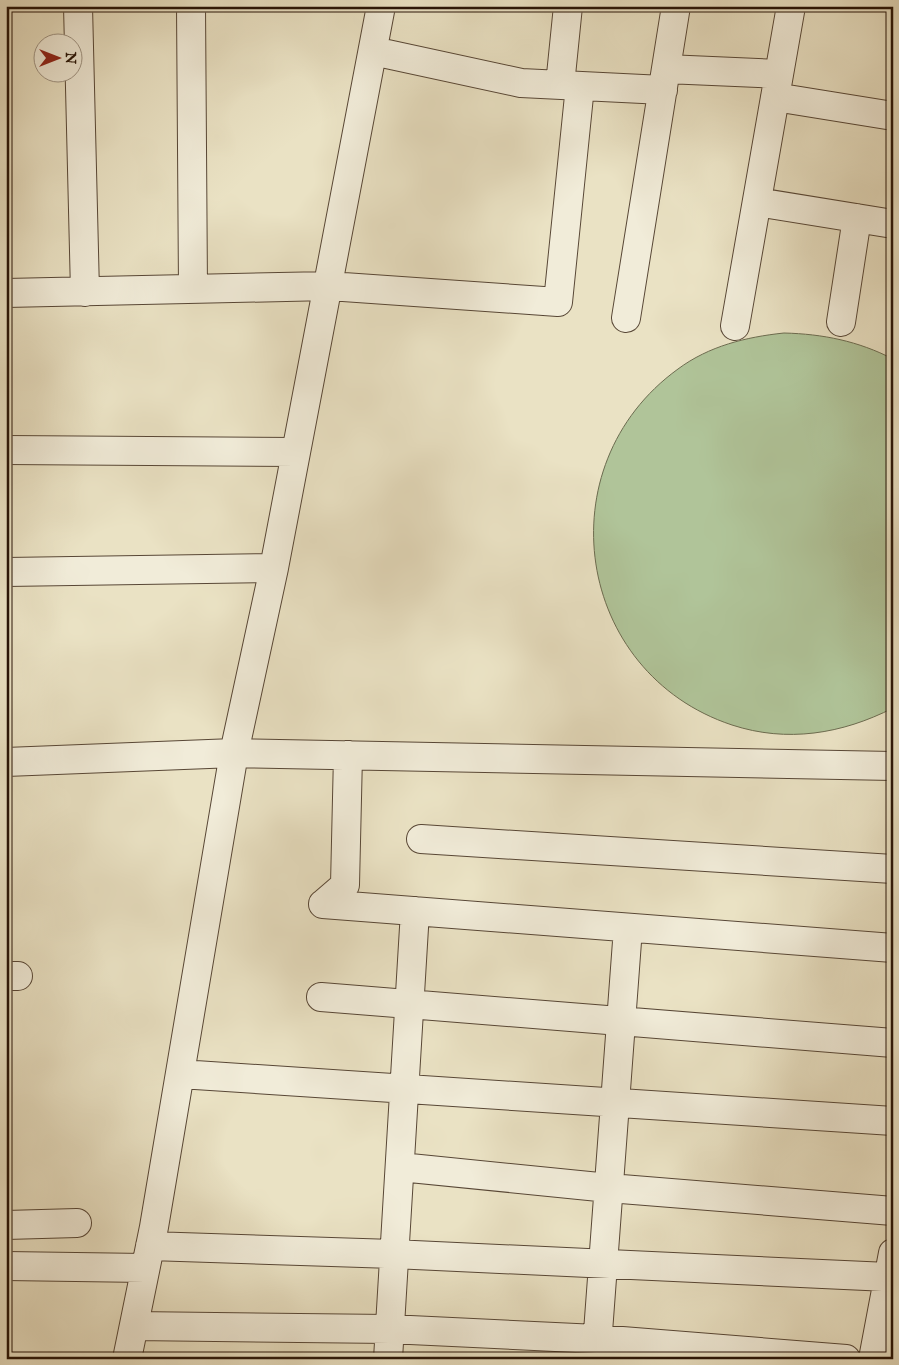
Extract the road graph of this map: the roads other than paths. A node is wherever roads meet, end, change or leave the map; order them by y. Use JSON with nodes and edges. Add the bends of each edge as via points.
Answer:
{"nodes":[{"id":1,"x":78,"y":6,"type":"edge"},
{"id":2,"x":192,"y":6,"type":"edge"},
{"id":3,"x":381,"y":6,"type":"edge"},
{"id":4,"x":568,"y":6,"type":"edge"},
{"id":5,"x":676,"y":6,"type":"edge"},
{"id":6,"x":791,"y":6,"type":"edge"},
{"id":7,"x":373,"y":51,"type":"junction"},
{"id":8,"x":665,"y":80,"type":"junction"},
{"id":9,"x":570,"y":86,"type":"junction"},
{"id":10,"x":777,"y":86,"type":"junction"},
{"id":11,"x":893,"y":116,"type":"edge"},
{"id":12,"x":757,"y":202,"type":"junction"},
{"id":13,"x":857,"y":218,"type":"junction"},
{"id":14,"x":893,"y":224,"type":"edge"},
{"id":15,"x":329,"y":286,"type":"junction"},
{"id":16,"x":193,"y":289,"type":"junction"},
{"id":17,"x":85,"y":292,"type":"junction"},
{"id":18,"x":6,"y":293,"type":"edge"},
{"id":19,"x":626,"y":318,"type":"dead end"},
{"id":20,"x":840,"y":322,"type":"dead end"},
{"id":21,"x":736,"y":326,"type":"dead end"},
{"id":22,"x":6,"y":450,"type":"edge"},
{"id":23,"x":296,"y":452,"type":"junction"},
{"id":24,"x":274,"y":568,"type":"junction"},
{"id":25,"x":6,"y":572,"type":"edge"},
{"id":26,"x":234,"y":753,"type":"junction"},
{"id":27,"x":348,"y":755,"type":"junction"},
{"id":28,"x":6,"y":762,"type":"edge"},
{"id":29,"x":893,"y":766,"type":"edge"},
{"id":30,"x":421,"y":838,"type":"dead end"},
{"id":31,"x":893,"y":868,"type":"edge"},
{"id":32,"x":415,"y":911,"type":"junction"},
{"id":33,"x":628,"y":928,"type":"junction"},
{"id":34,"x":893,"y":948,"type":"edge"},
{"id":35,"x":321,"y":997,"type":"dead end"},
{"id":36,"x":408,"y":1004,"type":"junction"},
{"id":37,"x":622,"y":1021,"type":"junction"},
{"id":38,"x":893,"y":1043,"type":"edge"},
{"id":39,"x":180,"y":1074,"type":"junction"},
{"id":40,"x":404,"y":1089,"type":"junction"},
{"id":41,"x":615,"y":1102,"type":"junction"},
{"id":42,"x":893,"y":1120,"type":"edge"},
{"id":43,"x":400,"y":1167,"type":"junction"},
{"id":44,"x":609,"y":1188,"type":"junction"},
{"id":45,"x":893,"y":1210,"type":"edge"},
{"id":46,"x":77,"y":1223,"type":"dead end"},
{"id":47,"x":6,"y":1225,"type":"edge"},
{"id":48,"x":393,"y":1254,"type":"junction"},
{"id":49,"x":148,"y":1257,"type":"junction"},
{"id":50,"x":604,"y":1263,"type":"junction"},
{"id":51,"x":890,"y":1265,"type":"edge"},
{"id":52,"x":6,"y":1266,"type":"edge"},
{"id":53,"x":134,"y":1326,"type":"junction"},
{"id":54,"x":389,"y":1329,"type":"junction"},
{"id":55,"x":597,"y":1349,"type":"edge"},
{"id":56,"x":128,"y":1359,"type":"edge"},
{"id":57,"x":388,"y":1359,"type":"edge"},
{"id":58,"x":846,"y":1359,"type":"edge"},
{"id":59,"x":873,"y":1359,"type":"edge"}],
"edges":[{"from":1,"to":17,"type":"street"},
{"from":2,"to":16,"type":"street"},
{"from":3,"to":7,"type":"street"},
{"from":4,"to":9,"type":"street"},
{"from":5,"to":8,"type":"street"},
{"from":6,"to":10,"type":"street"},
{"from":7,"to":9,"type":"street","via":[[521,83]]},
{"from":7,"to":15,"type":"street"},
{"from":8,"to":9,"type":"street"},
{"from":8,"to":10,"type":"street"},
{"from":8,"to":19,"type":"street"},
{"from":9,"to":15,"type":"street","via":[[558,302]]},
{"from":10,"to":11,"type":"street"},
{"from":10,"to":12,"type":"street"},
{"from":12,"to":13,"type":"street"},
{"from":12,"to":21,"type":"street"},
{"from":13,"to":14,"type":"street"},
{"from":13,"to":20,"type":"street"},
{"from":15,"to":16,"type":"street"},
{"from":15,"to":23,"type":"street"},
{"from":16,"to":17,"type":"street"},
{"from":17,"to":18,"type":"street"},
{"from":22,"to":23,"type":"street"},
{"from":23,"to":24,"type":"street"},
{"from":24,"to":25,"type":"street"},
{"from":24,"to":26,"type":"street"},
{"from":26,"to":27,"type":"street"},
{"from":26,"to":28,"type":"street"},
{"from":26,"to":39,"type":"street"},
{"from":27,"to":29,"type":"street"},
{"from":27,"to":32,"type":"street","via":[[345,885],[323,904]]},
{"from":30,"to":31,"type":"street"},
{"from":32,"to":33,"type":"street"},
{"from":32,"to":36,"type":"street"},
{"from":33,"to":34,"type":"street"},
{"from":33,"to":37,"type":"street"},
{"from":35,"to":36,"type":"street"},
{"from":36,"to":37,"type":"street"},
{"from":36,"to":40,"type":"street"},
{"from":37,"to":38,"type":"street"},
{"from":37,"to":41,"type":"street"},
{"from":39,"to":40,"type":"street"},
{"from":39,"to":49,"type":"street"},
{"from":40,"to":41,"type":"street"},
{"from":40,"to":43,"type":"street"},
{"from":41,"to":42,"type":"street"},
{"from":41,"to":44,"type":"street"},
{"from":43,"to":44,"type":"street"},
{"from":43,"to":48,"type":"street"},
{"from":44,"to":45,"type":"street"},
{"from":44,"to":50,"type":"street"},
{"from":46,"to":47,"type":"street"},
{"from":48,"to":49,"type":"street"},
{"from":48,"to":50,"type":"street"},
{"from":48,"to":54,"type":"street"},
{"from":49,"to":52,"type":"street"},
{"from":49,"to":53,"type":"street"},
{"from":50,"to":51,"type":"street"},
{"from":50,"to":55,"type":"street"},
{"from":51,"to":59,"type":"street"},
{"from":53,"to":54,"type":"street"},
{"from":53,"to":56,"type":"street"},
{"from":54,"to":55,"type":"street"},
{"from":54,"to":57,"type":"street"},
{"from":55,"to":58,"type":"street"}]}
